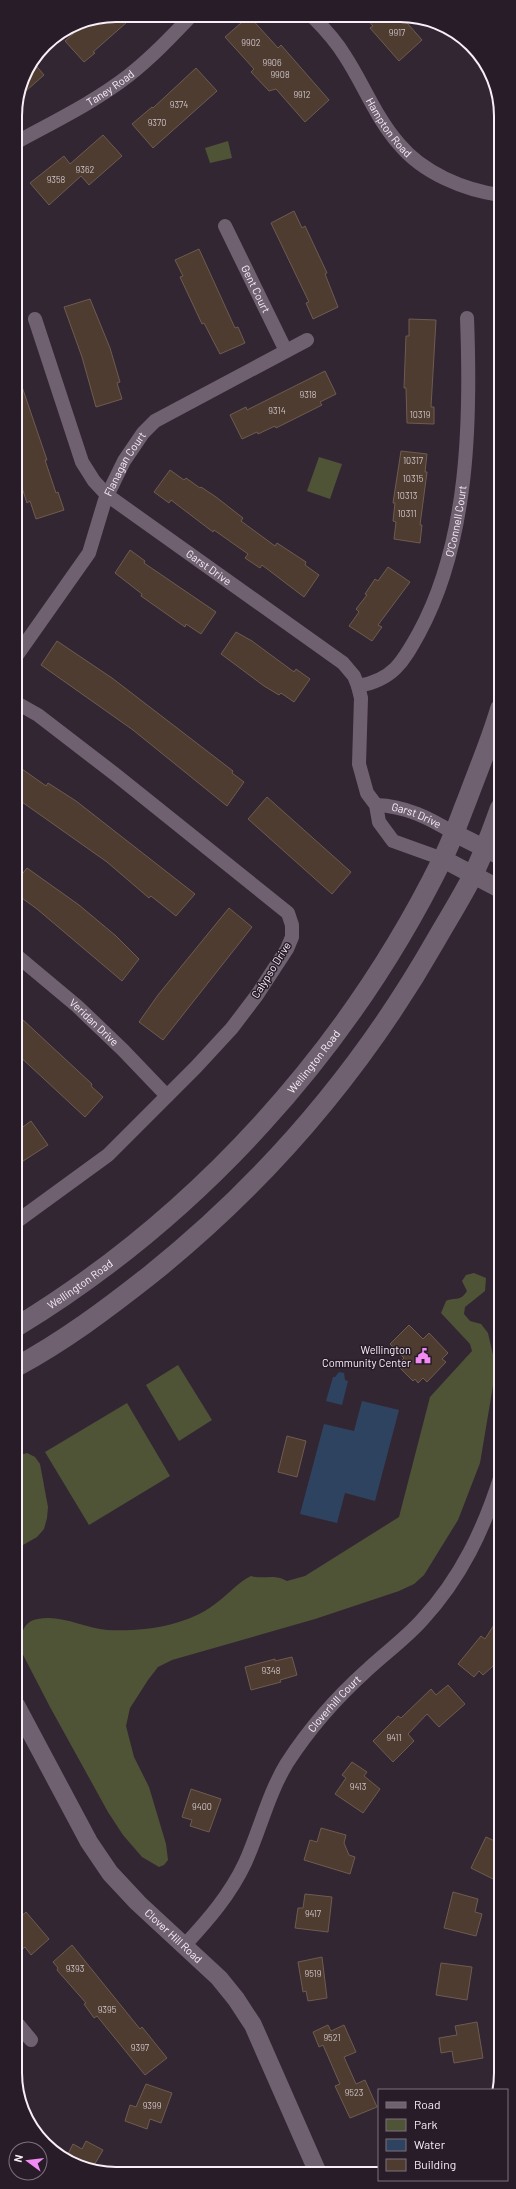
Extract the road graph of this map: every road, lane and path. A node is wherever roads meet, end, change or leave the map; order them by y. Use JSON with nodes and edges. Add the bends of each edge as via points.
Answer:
{"nodes":[{"id":1,"x":186,"y":22,"type":"edge"},
{"id":2,"x":318,"y":22,"type":"edge"},
{"id":3,"x":22,"y":140,"type":"edge"},
{"id":4,"x":494,"y":193,"type":"edge"},
{"id":5,"x":225,"y":226,"type":"dead end"},
{"id":6,"x":467,"y":318,"type":"dead end"},
{"id":7,"x":35,"y":319,"type":"dead end"},
{"id":8,"x":307,"y":340,"type":"dead end"},
{"id":9,"x":286,"y":351,"type":"junction"},
{"id":10,"x":107,"y":495,"type":"junction"},
{"id":11,"x":22,"y":648,"type":"edge"},
{"id":12,"x":358,"y":686,"type":"junction"},
{"id":13,"x":22,"y":706,"type":"edge"},
{"id":14,"x":494,"y":726,"type":"edge"},
{"id":15,"x":376,"y":805,"type":"junction"},
{"id":16,"x":454,"y":833,"type":"junction"},
{"id":17,"x":494,"y":841,"type":"edge"},
{"id":18,"x":492,"y":852,"type":"edge"},
{"id":19,"x":443,"y":859,"type":"junction"},
{"id":20,"x":474,"y":874,"type":"junction"},
{"id":21,"x":494,"y":886,"type":"edge"},
{"id":22,"x":22,"y":960,"type":"edge"},
{"id":23,"x":167,"y":1096,"type":"junction"},
{"id":24,"x":22,"y":1218,"type":"edge"},
{"id":25,"x":22,"y":1323,"type":"edge"},
{"id":26,"x":22,"y":1363,"type":"edge"},
{"id":27,"x":494,"y":1494,"type":"edge"},
{"id":28,"x":22,"y":1716,"type":"edge"},
{"id":29,"x":184,"y":1946,"type":"junction"},
{"id":30,"x":22,"y":2029,"type":"edge"},
{"id":31,"x":31,"y":2040,"type":"dead end"},
{"id":32,"x":315,"y":2167,"type":"edge"}],
"edges":[{"from":1,"to":3,"type":"street","name":"Taney Road","via":[[155,54],[127,77]]},
{"from":2,"to":4,"type":"street","name":"Hampton Road","via":[[345,56],[399,145],[416,161],[441,176],[461,185]]},
{"from":5,"to":9,"type":"street","name":"Gent Court"},
{"from":6,"to":12,"type":"street","name":"O'Connell Court","via":[[464,464],[452,542],[440,585],[425,621],[405,658],[385,677]]},
{"from":7,"to":10,"type":"street","name":"Garst Drive","via":[[82,462]]},
{"from":8,"to":9,"type":"street","name":"Flanagan Court"},
{"from":9,"to":10,"type":"street","name":"Flanagan Court","via":[[155,421],[143,433],[124,461]]},
{"from":10,"to":11,"type":"street","name":"Flanagan Court","via":[[89,553]]},
{"from":10,"to":12,"type":"street","name":"Garst Drive","via":[[344,663]]},
{"from":12,"to":15,"type":"street","name":"Garst Drive","via":[[361,698],[359,764],[367,793]]},
{"from":13,"to":23,"type":"street","name":"Calypso Drive","via":[[38,715],[116,775],[288,913],[292,937],[287,949],[232,1028]]},
{"from":14,"to":16,"type":"main road","name":"Wellington Road"},
{"from":15,"to":16,"type":"street","name":"Garst Drive","via":[[393,805],[425,816]]},
{"from":15,"to":19,"type":"street","name":"Garst Drive","via":[[379,822],[393,841]]},
{"from":16,"to":18,"type":"street"},
{"from":16,"to":19,"type":"main road","name":"Wellington Road"},
{"from":17,"to":18,"type":"main road"},
{"from":18,"to":20,"type":"main road"},
{"from":19,"to":20,"type":"street"},
{"from":19,"to":25,"type":"main road","name":"Wellington Road","via":[[413,914],[343,1025],[272,1112],[204,1184],[131,1247],[80,1286]]},
{"from":20,"to":21,"type":"street"},
{"from":20,"to":26,"type":"main road","via":[[387,1019],[293,1141],[238,1198],[185,1246],[106,1310]]},
{"from":22,"to":23,"type":"street","name":"Veridan Drive","via":[[77,1006]]},
{"from":23,"to":24,"type":"street","name":"Calypso Drive","via":[[108,1155]]},
{"from":27,"to":29,"type":"street","name":"Cloverhill Court","via":[[479,1535],[462,1568],[422,1621],[346,1690],[311,1729],[287,1764],[271,1795],[244,1864],[228,1893]]},
{"from":28,"to":29,"type":"street","name":"Clover Hill Road","via":[[89,1842],[110,1873]]},
{"from":29,"to":32,"type":"street","name":"Clover Hill Road","via":[[219,1978],[253,2025]]},
{"from":30,"to":31,"type":"street"}]}
